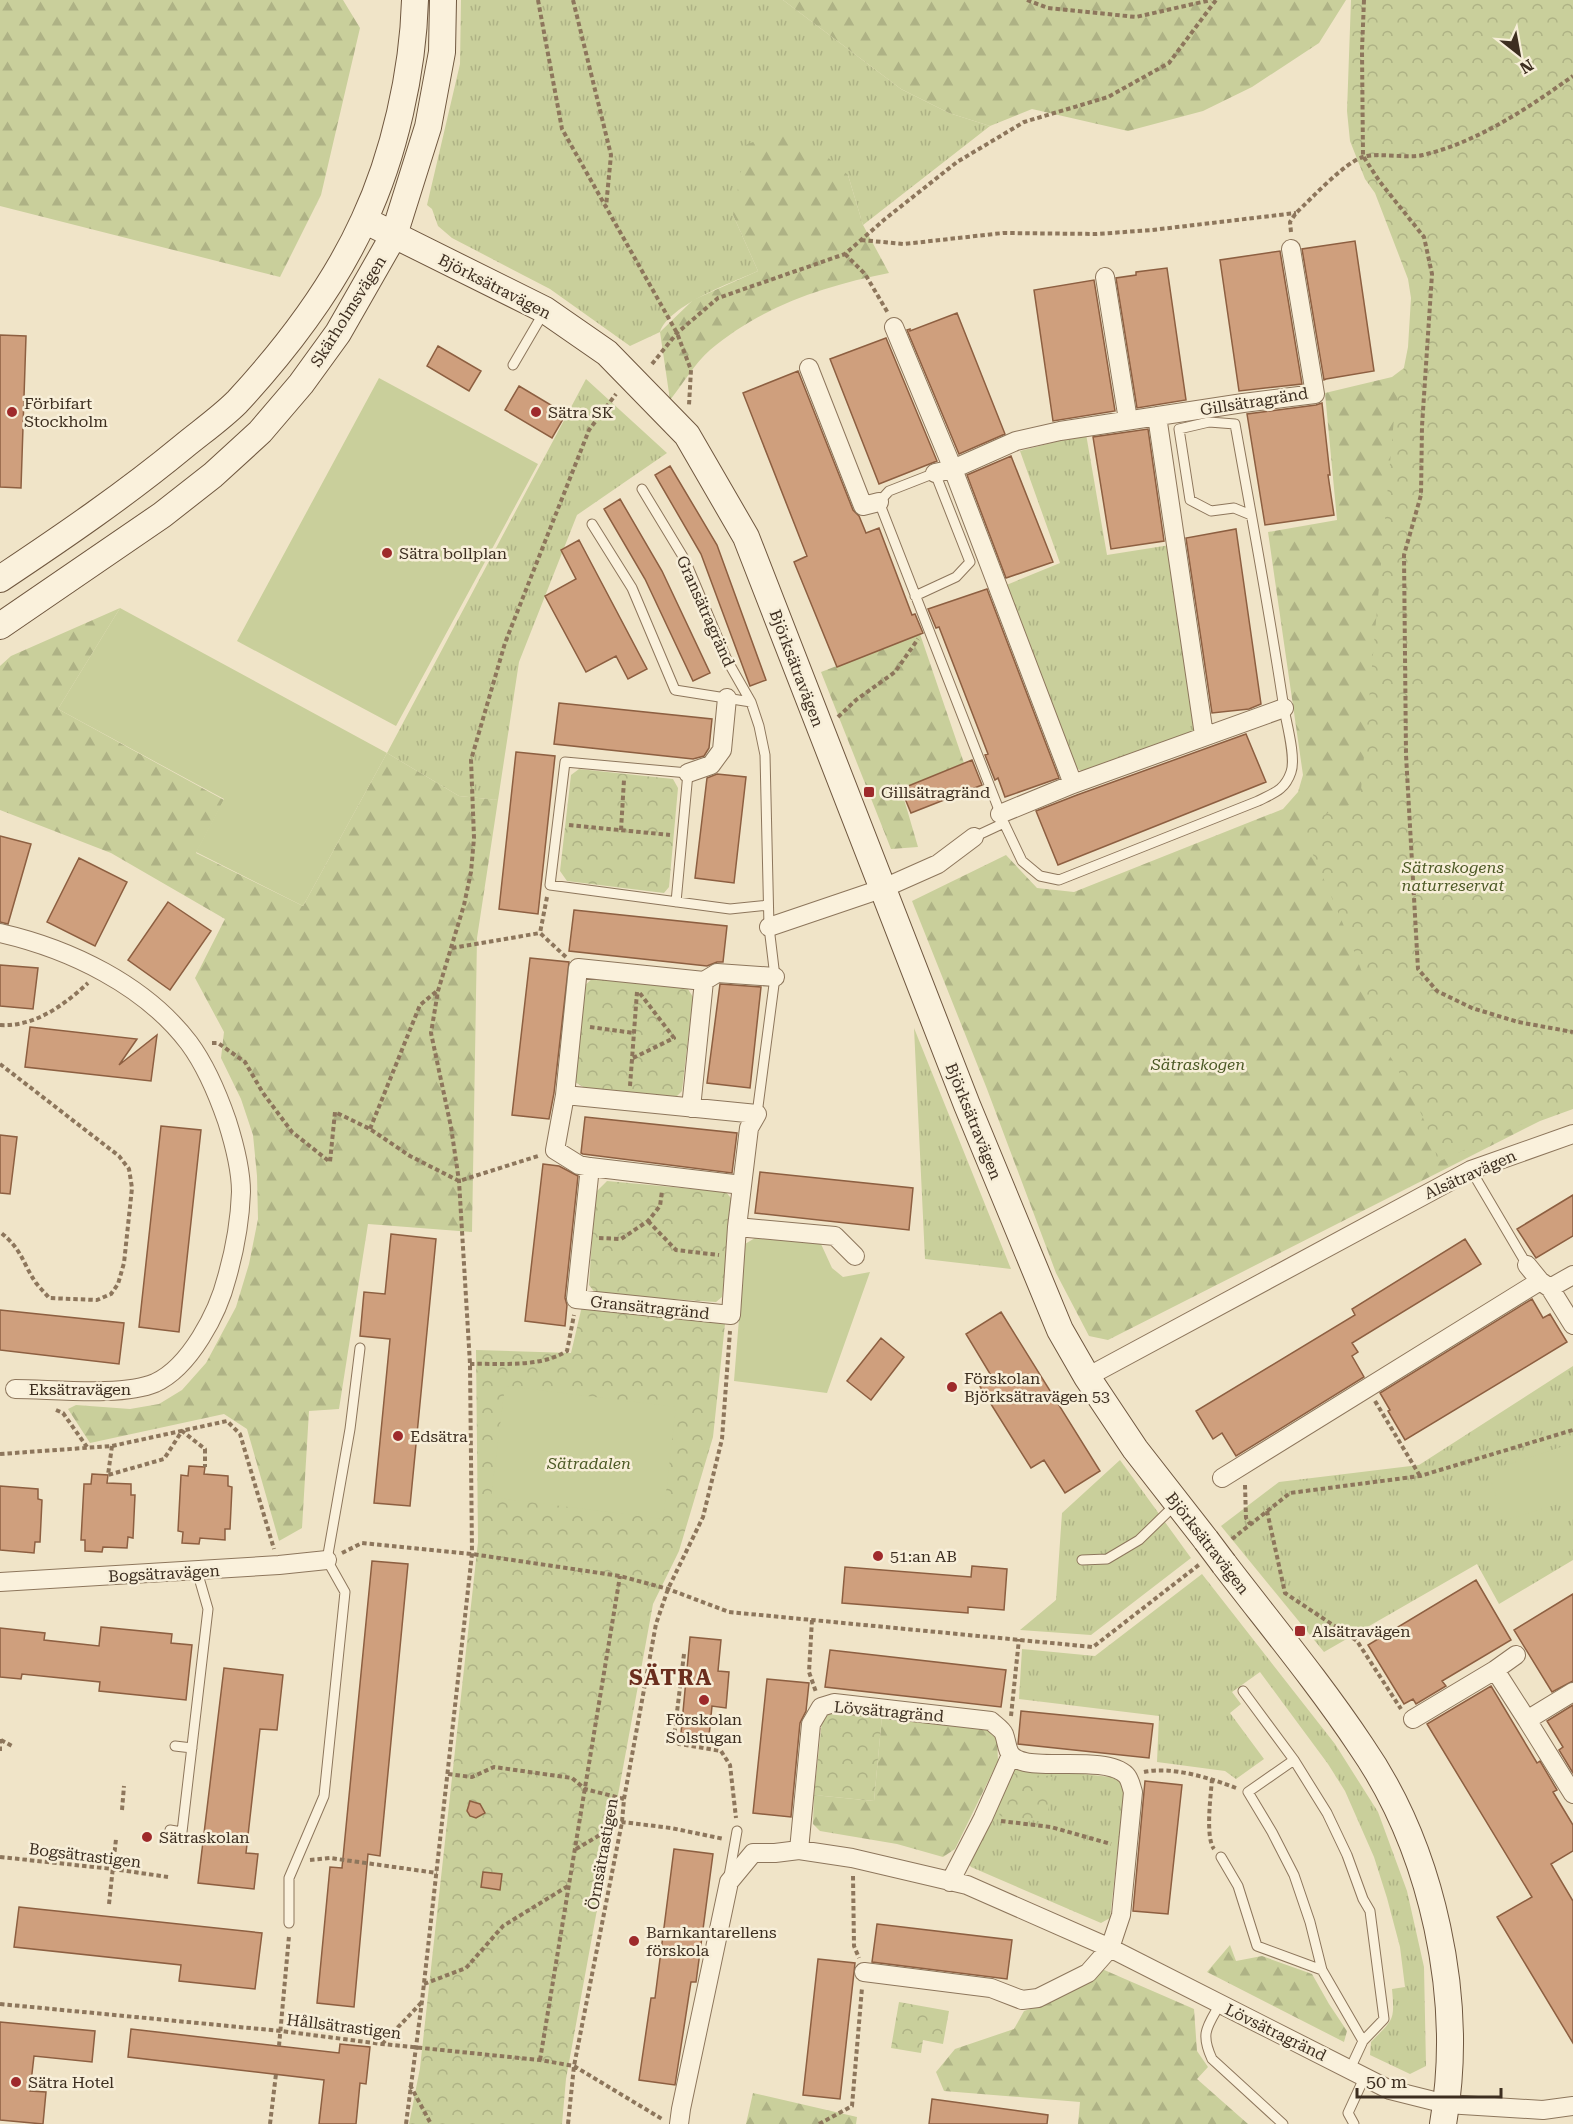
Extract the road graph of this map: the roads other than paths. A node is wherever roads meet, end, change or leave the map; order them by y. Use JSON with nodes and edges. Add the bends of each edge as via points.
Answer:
{"nodes":[{"id":1,"x":415,"y":0,"type":"edge"},
{"id":2,"x":443,"y":0,"type":"edge"},
{"id":3,"x":364,"y":220,"type":"junction"},
{"id":4,"x":394,"y":235,"type":"junction"},
{"id":5,"x":1291,"y":249,"type":"road end"},
{"id":6,"x":1105,"y":277,"type":"dead end"},
{"id":7,"x":545,"y":310,"type":"junction"},
{"id":8,"x":894,"y":327,"type":"road end"},
{"id":9,"x":513,"y":365,"type":"dead end"},
{"id":10,"x":809,"y":368,"type":"dead end"},
{"id":11,"x":1157,"y":416,"type":"junction"},
{"id":12,"x":1128,"y":420,"type":"junction"},
{"id":13,"x":953,"y":469,"type":"junction"},
{"id":14,"x":935,"y":473,"type":"junction"},
{"id":15,"x":642,"y":489,"type":"dead end"},
{"id":16,"x":879,"y":502,"type":"junction"},
{"id":17,"x":1251,"y":515,"type":"junction"},
{"id":18,"x":592,"y":524,"type":"dead end"},
{"id":19,"x":2,"y":573,"type":"edge"},
{"id":20,"x":915,"y":596,"type":"junction"},
{"id":21,"x":0,"y":626,"type":"edge"},
{"id":22,"x":727,"y":698,"type":"junction"},
{"id":23,"x":751,"y":702,"type":"junction"},
{"id":24,"x":1284,"y":708,"type":"junction"},
{"id":25,"x":1204,"y":735,"type":"junction"},
{"id":26,"x":688,"y":773,"type":"junction"},
{"id":27,"x":1073,"y":784,"type":"junction"},
{"id":28,"x":1002,"y":818,"type":"junction"},
{"id":29,"x":974,"y":837,"type":"joint"},
{"id":30,"x":884,"y":888,"type":"junction"},
{"id":31,"x":676,"y":902,"type":"junction"},
{"id":32,"x":768,"y":905,"type":"junction"},
{"id":33,"x":769,"y":927,"type":"junction"},
{"id":34,"x":0,"y":933,"type":"edge"},
{"id":35,"x":775,"y":977,"type":"junction"},
{"id":36,"x":704,"y":981,"type":"junction"},
{"id":37,"x":565,"y":1095,"type":"junction"},
{"id":38,"x":691,"y":1108,"type":"junction"},
{"id":39,"x":757,"y":1114,"type":"junction"},
{"id":40,"x":1573,"y":1134,"type":"edge"},
{"id":41,"x":590,"y":1167,"type":"junction"},
{"id":42,"x":1471,"y":1170,"type":"junction"},
{"id":43,"x":742,"y":1185,"type":"junction"},
{"id":44,"x":737,"y":1227,"type":"junction"},
{"id":45,"x":855,"y":1256,"type":"dead end"},
{"id":46,"x":1527,"y":1265,"type":"joint"},
{"id":47,"x":1573,"y":1275,"type":"edge"},
{"id":48,"x":1545,"y":1285,"type":"junction"},
{"id":49,"x":1573,"y":1325,"type":"edge"},
{"id":50,"x":360,"y":1348,"type":"dead end"},
{"id":51,"x":1087,"y":1377,"type":"junction"},
{"id":52,"x":15,"y":1389,"type":"dead end"},
{"id":53,"x":1222,"y":1478,"type":"dead end"},
{"id":54,"x":1176,"y":1503,"type":"junction"},
{"id":55,"x":327,"y":1560,"type":"junction"},
{"id":56,"x":1082,"y":1560,"type":"dead end"},
{"id":57,"x":197,"y":1571,"type":"junction"},
{"id":58,"x":0,"y":1582,"type":"edge"},
{"id":59,"x":1516,"y":1655,"type":"dead end"},
{"id":60,"x":1495,"y":1670,"type":"junction"},
{"id":61,"x":1244,"y":1691,"type":"dead end"},
{"id":62,"x":1573,"y":1692,"type":"edge"},
{"id":63,"x":1413,"y":1719,"type":"road end"},
{"id":64,"x":1527,"y":1720,"type":"junction"},
{"id":65,"x":175,"y":1746,"type":"dead end"},
{"id":66,"x":192,"y":1748,"type":"junction"},
{"id":67,"x":1011,"y":1755,"type":"junction"},
{"id":68,"x":1294,"y":1760,"type":"junction"},
{"id":69,"x":1573,"y":1794,"type":"edge"},
{"id":70,"x":170,"y":1830,"type":"dead end"},
{"id":71,"x":737,"y":1831,"type":"road end"},
{"id":72,"x":799,"y":1850,"type":"junction"},
{"id":73,"x":1221,"y":1857,"type":"road end"},
{"id":74,"x":729,"y":1882,"type":"junction"},
{"id":75,"x":950,"y":1882,"type":"junction"},
{"id":76,"x":289,"y":1923,"type":"road end"},
{"id":77,"x":1110,"y":1948,"type":"junction"},
{"id":78,"x":1322,"y":1970,"type":"junction"},
{"id":79,"x":864,"y":1972,"type":"road end"},
{"id":80,"x":1220,"y":2004,"type":"junction"},
{"id":81,"x":1363,"y":2041,"type":"junction"},
{"id":82,"x":1358,"y":2073,"type":"junction"},
{"id":83,"x":1573,"y":2106,"type":"edge"},
{"id":84,"x":1444,"y":2114,"type":"edge"},
{"id":85,"x":679,"y":2124,"type":"edge"},
{"id":86,"x":1282,"y":2124,"type":"edge"},
{"id":87,"x":1354,"y":2124,"type":"edge"}],
"edges":[{"from":1,"to":3,"type":"street","name":"Skärholmsvägen","via":[[409,64],[398,118],[384,170]]},
{"from":2,"to":4,"type":"street","name":"Skärholmsvägen","via":[[442,52],[428,127]]},
{"from":3,"to":4,"type":"street","name":"Björksätravägen"},
{"from":3,"to":19,"type":"street","name":"Skärholmsvägen","via":[[311,313],[235,404],[140,483]]},
{"from":4,"to":7,"type":"street","name":"Björksätravägen"},
{"from":4,"to":21,"type":"street","name":"Skärholmsvägen","via":[[338,333],[260,432],[162,515]]},
{"from":5,"to":11,"type":"street","name":"Gillsätragränd","via":[[1315,394]]},
{"from":6,"to":12,"type":"street"},
{"from":7,"to":9,"type":"lane"},
{"from":7,"to":30,"type":"street","name":"Björksätravägen","via":[[607,353],[687,435],[746,537]]},
{"from":8,"to":13,"type":"street"},
{"from":10,"to":16,"type":"street","via":[[863,506]]},
{"from":11,"to":12,"type":"street","name":"Gillsätragränd"},
{"from":11,"to":25,"type":"street"},
{"from":12,"to":13,"type":"street","name":"Gillsätragränd","via":[[1016,441]]},
{"from":13,"to":14,"type":"street","name":"Gillsätragränd"},
{"from":13,"to":27,"type":"street"},
{"from":14,"to":16,"type":"lane","name":"Gillsätragränd","via":[[889,491]]},
{"from":14,"to":20,"type":"lane","via":[[970,562],[956,577]]},
{"from":15,"to":23,"type":"lane","name":"Gransätragränd","via":[[685,560],[727,660]]},
{"from":16,"to":20,"type":"lane","name":"Gillsätragränd"},
{"from":17,"to":17,"type":"lane","name":"Gillsätragränd","via":[[1234,508],[1211,511],[1190,500],[1179,429],[1209,422],[1235,424]]},
{"from":17,"to":24,"type":"lane","name":"Gillsätragränd"},
{"from":18,"to":22,"type":"lane","via":[[632,588],[675,690]]},
{"from":20,"to":28,"type":"lane","name":"Gillsätragränd"},
{"from":22,"to":23,"type":"lane"},
{"from":22,"to":26,"type":"street","via":[[722,750],[711,765]]},
{"from":23,"to":32,"type":"lane","name":"Gransätragränd","via":[[765,755]]},
{"from":24,"to":25,"type":"street"},
{"from":24,"to":28,"type":"lane","name":"Gillsätragränd","via":[[1292,770],[1283,788],[1059,880],[1040,876],[1022,861]]},
{"from":25,"to":27,"type":"street"},
{"from":26,"to":31,"type":"lane"},
{"from":26,"to":31,"type":"lane","via":[[565,762],[550,885]]},
{"from":27,"to":28,"type":"street"},
{"from":28,"to":29,"type":"lane"},
{"from":29,"to":30,"type":"street","via":[[938,864]]},
{"from":30,"to":33,"type":"street"},
{"from":30,"to":51,"type":"street","name":"Björksätravägen","via":[[967,1105],[1060,1330]]},
{"from":31,"to":32,"type":"lane","via":[[730,909]]},
{"from":32,"to":33,"type":"lane","name":"Gransätragränd"},
{"from":33,"to":35,"type":"lane","name":"Gransätragränd"},
{"from":34,"to":52,"type":"street","name":"Eksätravägen","via":[[58,951],[130,989],[154,1006],[190,1044],[208,1075],[235,1144],[241,1190],[237,1239],[223,1295],[196,1344],[170,1374],[138,1389]]},
{"from":35,"to":36,"type":"street","via":[[717,973]]},
{"from":35,"to":39,"type":"lane","name":"Gransätragränd"},
{"from":36,"to":37,"type":"street","via":[[578,968]]},
{"from":36,"to":38,"type":"street"},
{"from":37,"to":38,"type":"street"},
{"from":37,"to":41,"type":"street","via":[[555,1150],[579,1165]]},
{"from":38,"to":39,"type":"street"},
{"from":39,"to":43,"type":"street","name":"Gransätragränd","via":[[749,1128]]},
{"from":40,"to":42,"type":"street","name":"Alsätravägen"},
{"from":41,"to":43,"type":"street"},
{"from":41,"to":44,"type":"street","name":"Gransätragränd","via":[[576,1299],[731,1316]]},
{"from":42,"to":46,"type":"lane"},
{"from":42,"to":51,"type":"street","name":"Alsätravägen"},
{"from":43,"to":44,"type":"street","name":"Gransätragränd"},
{"from":44,"to":45,"type":"street","via":[[835,1236]]},
{"from":46,"to":48,"type":"street"},
{"from":47,"to":48,"type":"street"},
{"from":48,"to":49,"type":"street"},
{"from":48,"to":53,"type":"street"},
{"from":50,"to":55,"type":"lane"},
{"from":51,"to":54,"type":"street","name":"Björksätravägen"},
{"from":54,"to":56,"type":"lane","via":[[1139,1540],[1107,1559]]},
{"from":54,"to":84,"type":"street","name":"Björksätravägen","via":[[1362,1746],[1405,1828],[1423,1872],[1444,1959],[1449,2075]]},
{"from":55,"to":57,"type":"street","name":"Bogsätravägen"},
{"from":55,"to":76,"type":"lane","via":[[345,1592],[324,1796],[289,1878]]},
{"from":57,"to":58,"type":"street","name":"Bogsätravägen"},
{"from":57,"to":66,"type":"lane","via":[[208,1609]]},
{"from":59,"to":60,"type":"street"},
{"from":60,"to":63,"type":"street"},
{"from":60,"to":64,"type":"street"},
{"from":61,"to":68,"type":"lane"},
{"from":62,"to":64,"type":"street"},
{"from":64,"to":69,"type":"street"},
{"from":65,"to":66,"type":"lane"},
{"from":66,"to":70,"type":"lane","via":[[182,1832]]},
{"from":67,"to":72,"type":"street","name":"Lövsätragränd","via":[[1004,1733],[991,1721],[834,1703],[821,1707],[811,1724]]},
{"from":67,"to":75,"type":"street"},
{"from":67,"to":77,"type":"street","via":[[1024,1762],[1109,1767],[1129,1777],[1133,1792],[1120,1915]]},
{"from":68,"to":78,"type":"lane","via":[[1248,1792],[1294,1875]]},
{"from":68,"to":81,"type":"lane","via":[[1327,1813],[1370,1911],[1384,2019]]},
{"from":71,"to":74,"type":"lane"},
{"from":72,"to":74,"type":"street","name":"Lövsätragränd","via":[[753,1853]]},
{"from":72,"to":75,"type":"street","name":"Lövsätragränd","via":[[852,1858]]},
{"from":73,"to":78,"type":"lane","via":[[1238,1886],[1257,1946]]},
{"from":74,"to":85,"type":"street","name":"Lövsätragränd"},
{"from":75,"to":77,"type":"street","name":"Lövsätragränd","via":[[967,1885]]},
{"from":77,"to":79,"type":"street","via":[[1088,1973],[1038,1998],[1022,2000],[991,1988]]},
{"from":77,"to":80,"type":"street","name":"Lövsätragränd"},
{"from":78,"to":81,"type":"lane"},
{"from":80,"to":82,"type":"street","name":"Lövsätragränd"},
{"from":80,"to":86,"type":"lane","via":[[1206,2027],[1205,2044],[1212,2059]]},
{"from":81,"to":82,"type":"lane"},
{"from":82,"to":84,"type":"street","name":"Lövsätragränd"},
{"from":82,"to":87,"type":"lane","via":[[1348,2113]]},
{"from":83,"to":84,"type":"street","name":"Lövsätragränd"}]}
